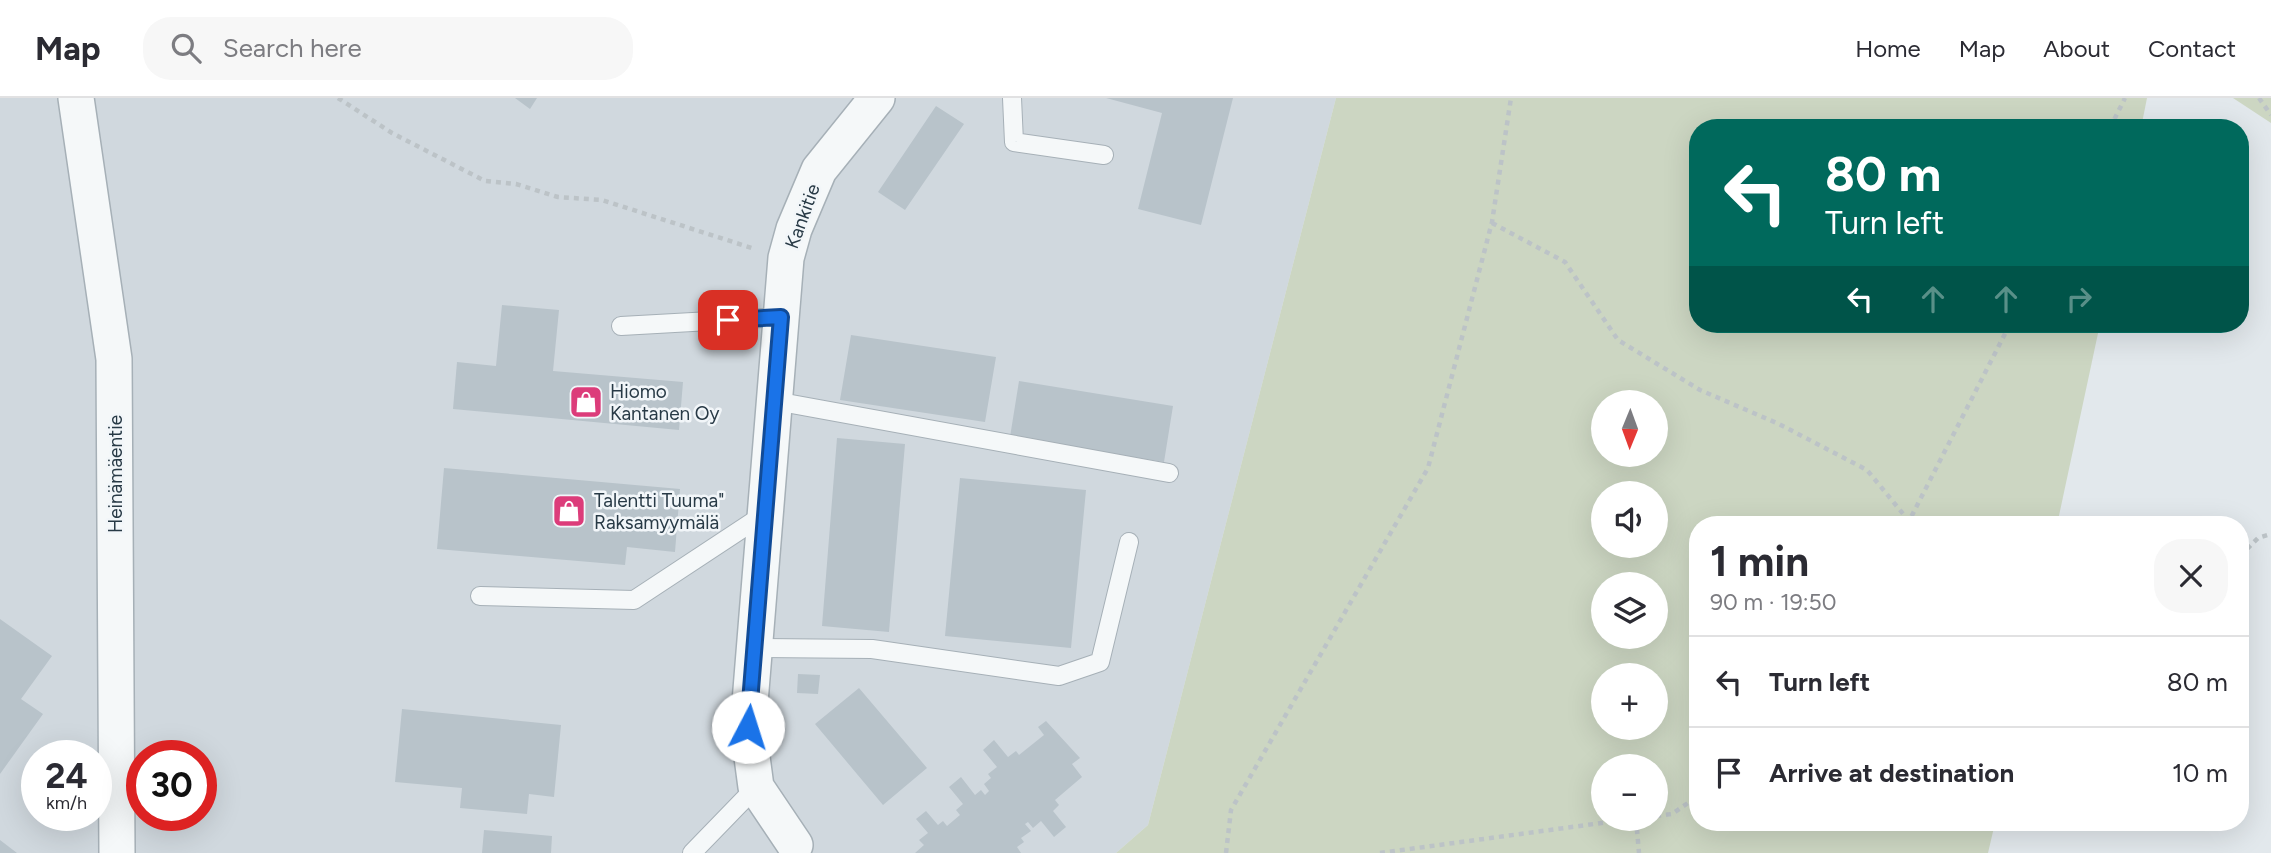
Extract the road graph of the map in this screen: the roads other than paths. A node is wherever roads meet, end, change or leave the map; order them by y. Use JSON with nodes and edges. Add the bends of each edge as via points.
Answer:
{"nodes":[{"id":1,"x":76,"y":98,"type":"edge"},
{"id":2,"x":877,"y":98,"type":"edge"},
{"id":3,"x":1012,"y":98,"type":"edge"},
{"id":4,"x":1104,"y":156,"type":"dead end"},
{"id":5,"x":781,"y":317,"type":"junction"},
{"id":6,"x":621,"y":326,"type":"dead end"},
{"id":7,"x":775,"y":401,"type":"junction"},
{"id":8,"x":1169,"y":473,"type":"dead end"},
{"id":9,"x":766,"y":513,"type":"junction"},
{"id":10,"x":1129,"y":542,"type":"dead end"},
{"id":11,"x":480,"y":596,"type":"dead end"},
{"id":12,"x":755,"y":648,"type":"junction"},
{"id":13,"x":757,"y":787,"type":"junction"},
{"id":14,"x":795,"y":845,"type":"dead end"},
{"id":15,"x":117,"y":853,"type":"edge"},
{"id":16,"x":692,"y":853,"type":"edge"}],
"edges":[{"from":1,"to":15,"type":"street","name":"Heinämäentie","via":[[114,359]]},
{"from":2,"to":5,"type":"street","name":"Kankitie","via":[[819,170],[786,258]]},
{"from":3,"to":4,"type":"lane","via":[[1014,142]]},
{"from":5,"to":6,"type":"lane"},
{"from":5,"to":7,"type":"street","name":"Kankitie"},
{"from":7,"to":8,"type":"lane"},
{"from":7,"to":9,"type":"street","name":"Kankitie"},
{"from":9,"to":11,"type":"lane","via":[[634,600]]},
{"from":9,"to":12,"type":"street","name":"Kankitie"},
{"from":10,"to":12,"type":"lane","via":[[1100,662],[1059,676],[872,649]]},
{"from":12,"to":13,"type":"street","name":"Kankitie","via":[[748,727]]},
{"from":13,"to":14,"type":"street","name":"Kankitie"},
{"from":13,"to":16,"type":"lane"}]}
